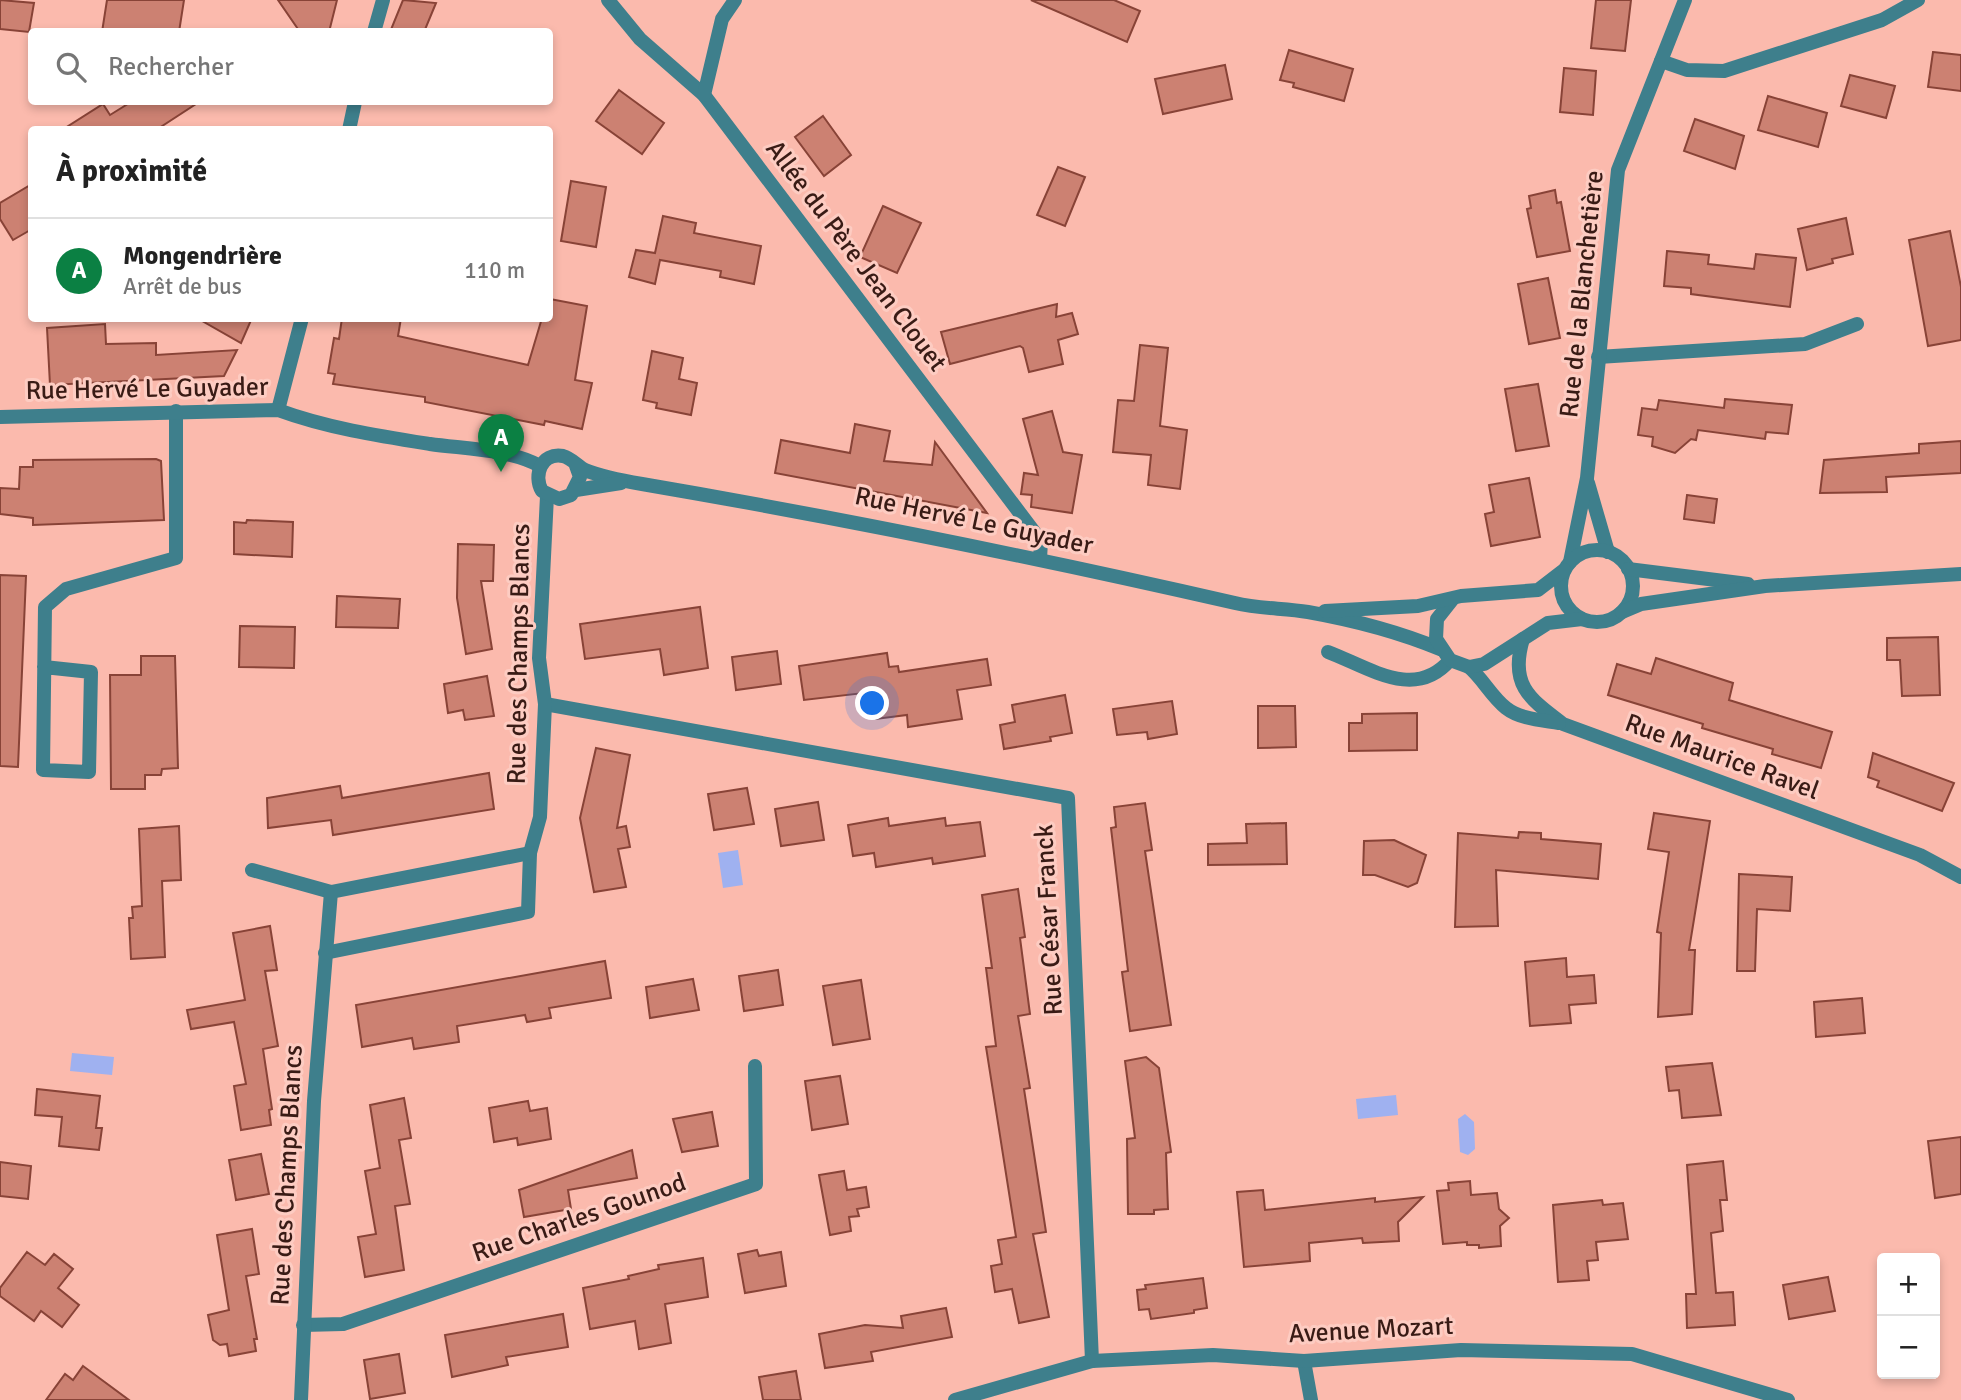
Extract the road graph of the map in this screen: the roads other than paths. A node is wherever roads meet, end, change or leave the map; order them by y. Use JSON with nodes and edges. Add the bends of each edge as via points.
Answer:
{"nodes":[{"id":1,"x":383,"y":0,"type":"edge"},
{"id":2,"x":608,"y":0,"type":"edge"},
{"id":3,"x":735,"y":0,"type":"edge"},
{"id":4,"x":1685,"y":0,"type":"edge"},
{"id":5,"x":1918,"y":0,"type":"edge"},
{"id":6,"x":375,"y":28,"type":"edge"},
{"id":7,"x":1661,"y":61,"type":"junction"},
{"id":8,"x":704,"y":95,"type":"junction"},
{"id":9,"x":354,"y":105,"type":"edge"},
{"id":10,"x":350,"y":126,"type":"edge"},
{"id":11,"x":301,"y":322,"type":"edge"},
{"id":12,"x":1857,"y":324,"type":"dead end"},
{"id":13,"x":1598,"y":357,"type":"junction"},
{"id":14,"x":278,"y":410,"type":"junction"},
{"id":15,"x":176,"y":411,"type":"junction"},
{"id":16,"x":0,"y":417,"type":"edge"},
{"id":17,"x":575,"y":463,"type":"junction"},
{"id":18,"x":540,"y":466,"type":"junction"},
{"id":19,"x":1587,"y":478,"type":"junction"},
{"id":20,"x":629,"y":482,"type":"junction"},
{"id":21,"x":576,"y":490,"type":"junction"},
{"id":22,"x":547,"y":496,"type":"junction"},
{"id":23,"x":1608,"y":552,"type":"junction"},
{"id":24,"x":1040,"y":559,"type":"junction"},
{"id":25,"x":1567,"y":566,"type":"junction"},
{"id":26,"x":1628,"y":569,"type":"junction"},
{"id":27,"x":1961,"y":574,"type":"edge"},
{"id":28,"x":1765,"y":586,"type":"junction"},
{"id":29,"x":1453,"y":599,"type":"junction"},
{"id":30,"x":1622,"y":611,"type":"junction"},
{"id":31,"x":1308,"y":612,"type":"junction"},
{"id":32,"x":1582,"y":619,"type":"junction"},
{"id":33,"x":1523,"y":639,"type":"junction"},
{"id":34,"x":1328,"y":652,"type":"dead end"},
{"id":35,"x":1445,"y":654,"type":"junction"},
{"id":36,"x":44,"y":667,"type":"junction"},
{"id":37,"x":1469,"y":667,"type":"junction"},
{"id":38,"x":545,"y":704,"type":"junction"},
{"id":39,"x":1563,"y":724,"type":"junction"},
{"id":40,"x":530,"y":853,"type":"junction"},
{"id":41,"x":252,"y":870,"type":"dead end"},
{"id":42,"x":1961,"y":877,"type":"edge"},
{"id":43,"x":331,"y":892,"type":"junction"},
{"id":44,"x":325,"y":953,"type":"junction"},
{"id":45,"x":755,"y":1066,"type":"dead end"},
{"id":46,"x":303,"y":1325,"type":"junction"},
{"id":47,"x":1092,"y":1361,"type":"junction"},
{"id":48,"x":1304,"y":1361,"type":"junction"},
{"id":49,"x":301,"y":1400,"type":"edge"},
{"id":50,"x":956,"y":1400,"type":"edge"},
{"id":51,"x":1311,"y":1400,"type":"edge"},
{"id":52,"x":1788,"y":1400,"type":"edge"}],
"edges":[{"from":1,"to":6,"type":"street"},
{"from":2,"to":8,"type":"street","name":"Allée du Père Jean Clouet","via":[[640,39]]},
{"from":3,"to":8,"type":"street","via":[[722,19]]},
{"from":4,"to":7,"type":"street","name":"Rue de la Blanchetière"},
{"from":5,"to":7,"type":"street","via":[[1882,20],[1724,71],[1687,70]]},
{"from":7,"to":13,"type":"street","name":"Rue de la Blanchetière","via":[[1618,170]]},
{"from":8,"to":24,"type":"street","name":"Allée du Père Jean Clouet","via":[[1041,541]]},
{"from":9,"to":10,"type":"street"},
{"from":11,"to":14,"type":"street"},
{"from":12,"to":13,"type":"street","via":[[1805,344]]},
{"from":13,"to":19,"type":"street","name":"Rue de la Blanchetière"},
{"from":14,"to":15,"type":"street","name":"Rue Hervé Le Guyader"},
{"from":14,"to":18,"type":"street","name":"Rue Hervé Le Guyader","via":[[308,421],[493,453]]},
{"from":15,"to":16,"type":"street","name":"Rue Hervé Le Guyader"},
{"from":15,"to":36,"type":"street","via":[[176,558],[66,589],[55,598],[45,607]]},
{"from":17,"to":18,"type":"street","via":[[556,456]]},
{"from":17,"to":20,"type":"street","name":"Rue Hervé Le Guyader"},
{"from":17,"to":21,"type":"street","via":[[580,477]]},
{"from":18,"to":22,"type":"street","via":[[537,480]]},
{"from":19,"to":23,"type":"street"},
{"from":19,"to":25,"type":"street","name":"Rue de la Blanchetière"},
{"from":20,"to":21,"type":"street","name":"Rue Hervé Le Guyader"},
{"from":20,"to":24,"type":"street","name":"Rue Hervé Le Guyader","via":[[819,514]]},
{"from":21,"to":22,"type":"street","via":[[565,498]]},
{"from":22,"to":38,"type":"street","name":"Rue des Champs Blancs","via":[[539,658]]},
{"from":23,"to":25,"type":"street","via":[[1581,553]]},
{"from":23,"to":26,"type":"street"},
{"from":24,"to":31,"type":"street","name":"Rue Hervé Le Guyader","via":[[1240,605]]},
{"from":25,"to":29,"type":"street","name":"Rue Hervé Le Guyader","via":[[1538,590]]},
{"from":25,"to":32,"type":"street","via":[[1561,593],[1565,604]]},
{"from":26,"to":28,"type":"street"},
{"from":26,"to":30,"type":"street","via":[[1631,596]]},
{"from":27,"to":28,"type":"street"},
{"from":28,"to":30,"type":"street","via":[[1641,604]]},
{"from":29,"to":31,"type":"street","name":"Rue Hervé Le Guyader","via":[[1418,607]]},
{"from":29,"to":35,"type":"street","via":[[1437,619],[1436,639]]},
{"from":30,"to":32,"type":"street","via":[[1603,622]]},
{"from":31,"to":35,"type":"street","name":"Rue Hervé Le Guyader","via":[[1413,636]]},
{"from":32,"to":33,"type":"street","via":[[1548,623]]},
{"from":33,"to":37,"type":"street","via":[[1484,664]]},
{"from":33,"to":39,"type":"street","name":"Rue Maurice Ravel","via":[[1518,664],[1522,684],[1536,704]]},
{"from":34,"to":35,"type":"street","via":[[1413,682],[1434,676]]},
{"from":35,"to":37,"type":"street","name":"Rue Hervé Le Guyader"},
{"from":36,"to":36,"type":"street","via":[[91,672],[89,772],[43,770]]},
{"from":37,"to":39,"type":"street","via":[[1506,708],[1525,717]]},
{"from":38,"to":40,"type":"street","name":"Rue des Champs Blancs","via":[[540,817]]},
{"from":38,"to":47,"type":"street","name":"Rue César Franck","via":[[1068,798]]},
{"from":39,"to":42,"type":"street","name":"Rue Maurice Ravel","via":[[1920,855]]},
{"from":40,"to":43,"type":"street"},
{"from":40,"to":44,"type":"street","name":"Rue des Champs Blancs","via":[[528,912]]},
{"from":41,"to":43,"type":"street"},
{"from":43,"to":44,"type":"street","name":"Rue des Champs Blancs"},
{"from":44,"to":46,"type":"street","name":"Rue des Champs Blancs"},
{"from":45,"to":46,"type":"street","name":"Rue Charles Gounod","via":[[756,1184],[343,1324]]},
{"from":46,"to":49,"type":"street","name":"Rue des Champs Blancs"},
{"from":47,"to":48,"type":"street","name":"Avenue Mozart","via":[[1213,1355]]},
{"from":47,"to":50,"type":"street","name":"Avenue Mozart"},
{"from":48,"to":51,"type":"street"},
{"from":48,"to":52,"type":"street","name":"Avenue Mozart","via":[[1461,1350],[1632,1354]]}]}
